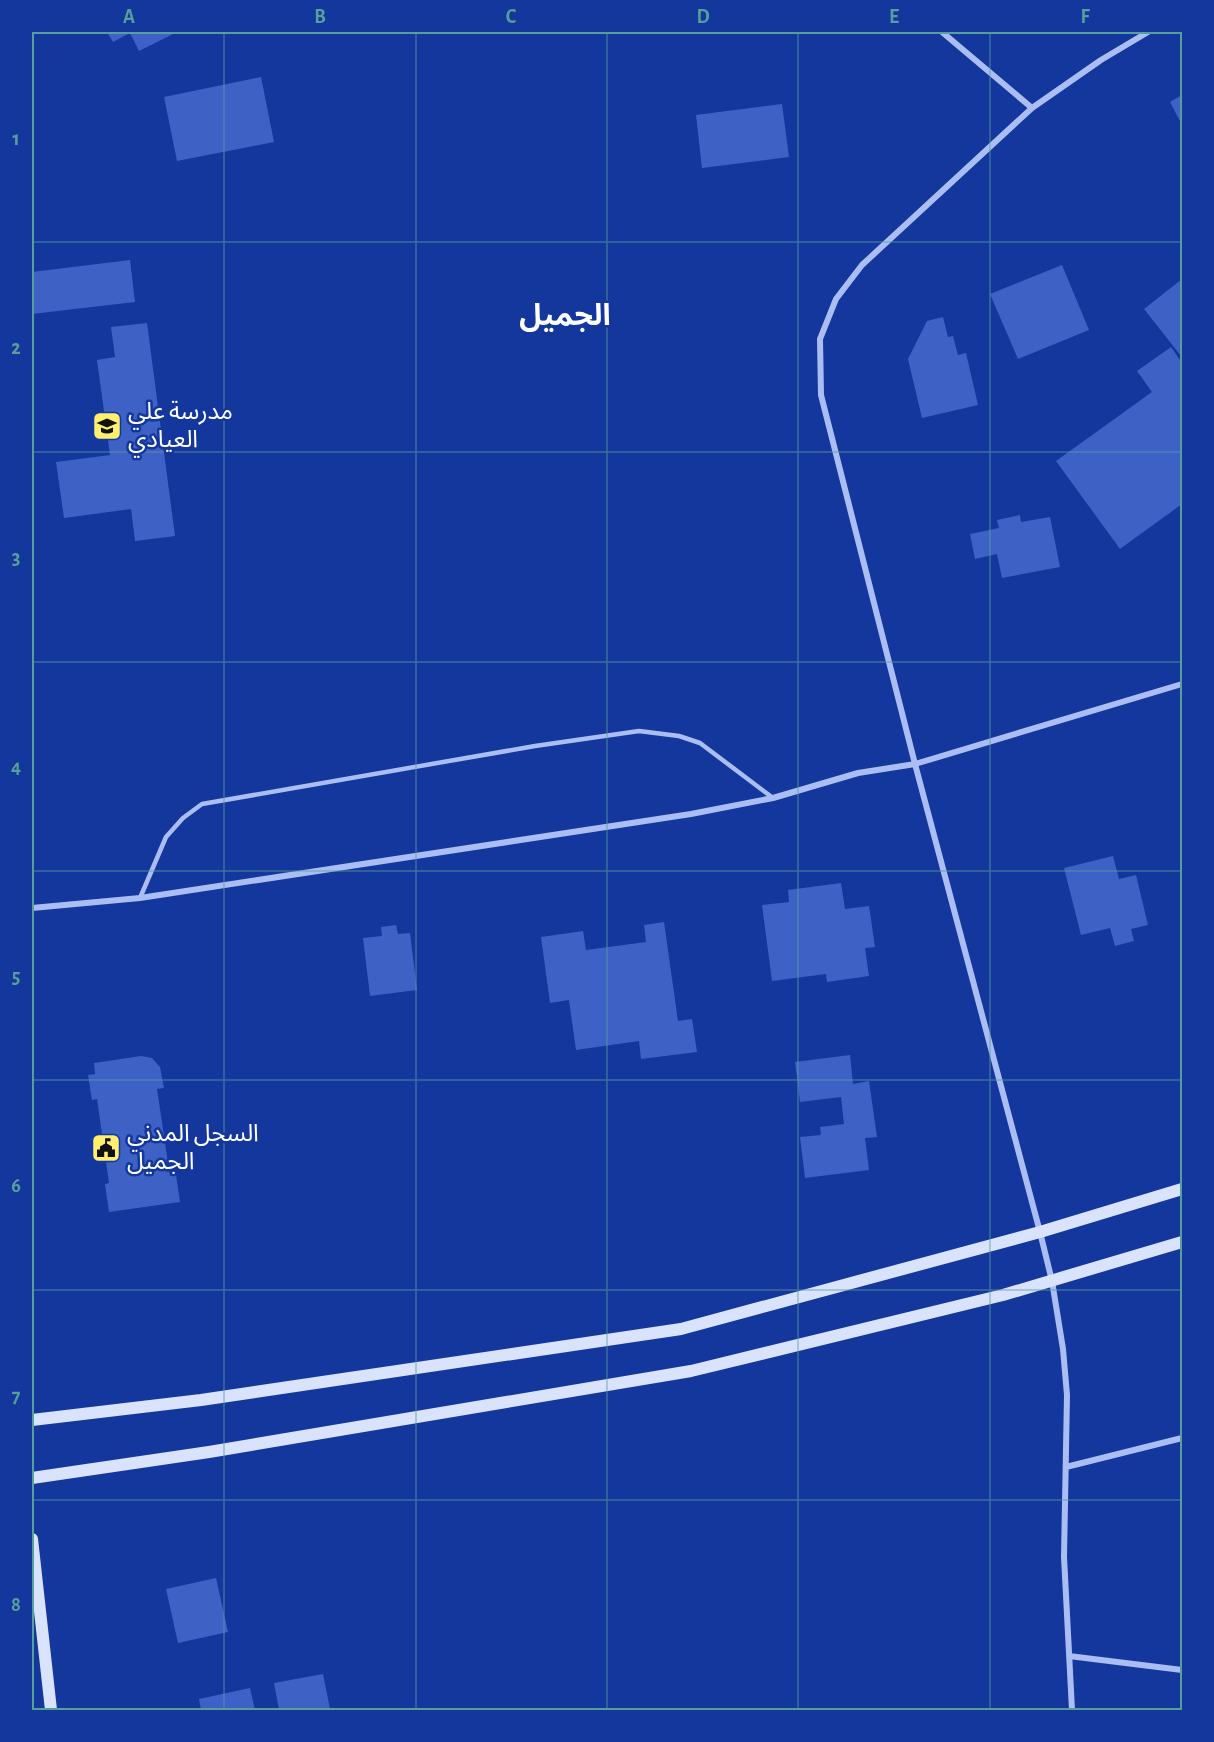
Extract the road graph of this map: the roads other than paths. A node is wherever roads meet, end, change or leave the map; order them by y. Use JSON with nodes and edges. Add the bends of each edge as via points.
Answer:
{"nodes":[{"id":1,"x":942,"y":32,"type":"edge"},
{"id":2,"x":1148,"y":32,"type":"edge"},
{"id":3,"x":1032,"y":108,"type":"junction"},
{"id":4,"x":1182,"y":684,"type":"edge"},
{"id":5,"x":915,"y":764,"type":"junction"},
{"id":6,"x":773,"y":798,"type":"junction"},
{"id":7,"x":140,"y":898,"type":"junction"},
{"id":8,"x":32,"y":908,"type":"edge"},
{"id":9,"x":1182,"y":1189,"type":"edge"},
{"id":10,"x":1040,"y":1232,"type":"junction"},
{"id":11,"x":1182,"y":1242,"type":"edge"},
{"id":12,"x":1052,"y":1281,"type":"junction"},
{"id":13,"x":32,"y":1420,"type":"edge"},
{"id":14,"x":1182,"y":1438,"type":"edge"},
{"id":15,"x":1066,"y":1467,"type":"junction"},
{"id":16,"x":32,"y":1478,"type":"edge"},
{"id":17,"x":32,"y":1539,"type":"edge"},
{"id":18,"x":1069,"y":1656,"type":"junction"},
{"id":19,"x":1182,"y":1670,"type":"edge"},
{"id":20,"x":51,"y":1710,"type":"edge"},
{"id":21,"x":1072,"y":1710,"type":"edge"}],
"edges":[{"from":1,"to":3,"type":"street"},
{"from":2,"to":3,"type":"street"},
{"from":3,"to":5,"type":"street","via":[[862,265],[836,299],[820,339],[821,395]]},
{"from":4,"to":5,"type":"street"},
{"from":5,"to":6,"type":"street","via":[[858,773]]},
{"from":5,"to":10,"type":"street"},
{"from":6,"to":7,"type":"street"},
{"from":6,"to":7,"type":"lane","via":[[700,743],[679,736],[639,731],[535,746],[202,804],[166,837]]},
{"from":7,"to":8,"type":"street"},
{"from":9,"to":10,"type":"street"},
{"from":10,"to":12,"type":"street"},
{"from":10,"to":13,"type":"street","via":[[681,1329],[201,1400]]},
{"from":11,"to":12,"type":"street"},
{"from":12,"to":15,"type":"street","via":[[1067,1395]]},
{"from":12,"to":16,"type":"street","via":[[691,1371]]},
{"from":14,"to":15,"type":"street"},
{"from":15,"to":18,"type":"street","via":[[1064,1557]]},
{"from":17,"to":20,"type":"street"},
{"from":18,"to":19,"type":"street"},
{"from":18,"to":21,"type":"street"}]}
